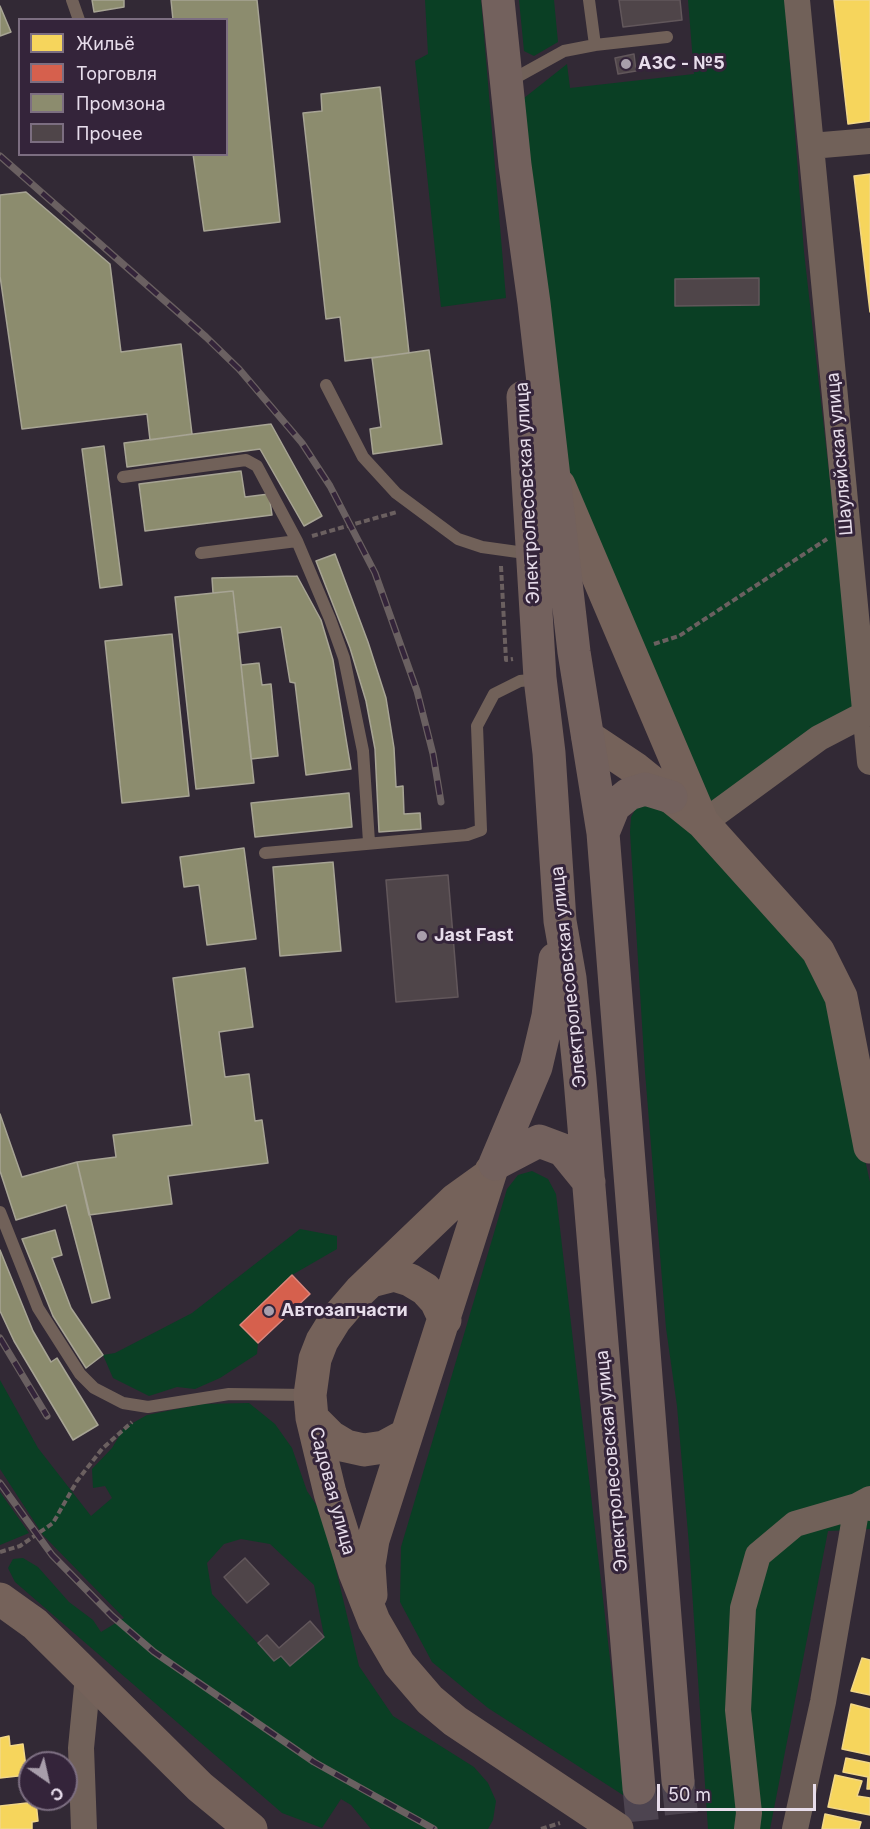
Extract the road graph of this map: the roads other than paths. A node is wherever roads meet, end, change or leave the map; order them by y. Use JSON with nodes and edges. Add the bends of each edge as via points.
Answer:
{"nodes":[{"id":1,"x":72,"y":0,"type":"edge"},
{"id":2,"x":498,"y":0,"type":"edge"},
{"id":3,"x":589,"y":0,"type":"edge"},
{"id":4,"x":797,"y":0,"type":"edge"},
{"id":5,"x":78,"y":18,"type":"edge"},
{"id":6,"x":667,"y":37,"type":"dead end"},
{"id":7,"x":595,"y":45,"type":"junction"},
{"id":8,"x":506,"y":82,"type":"junction"},
{"id":9,"x":870,"y":141,"type":"edge"},
{"id":10,"x":811,"y":146,"type":"junction"},
{"id":11,"x":515,"y":165,"type":"junction"},
{"id":12,"x":326,"y":385,"type":"dead end"},
{"id":13,"x":551,"y":466,"type":"junction"},
{"id":14,"x":123,"y":477,"type":"dead end"},
{"id":15,"x":297,"y":541,"type":"junction"},
{"id":16,"x":201,"y":553,"type":"dead end"},
{"id":17,"x":533,"y":555,"type":"junction"},
{"id":18,"x":862,"y":599,"type":"edge"},
{"id":19,"x":540,"y":678,"type":"junction"},
{"id":20,"x":865,"y":714,"type":"junction"},
{"id":21,"x":588,"y":737,"type":"junction"},
{"id":22,"x":547,"y":738,"type":"junction"},
{"id":23,"x":870,"y":762,"type":"edge"},
{"id":24,"x":671,"y":797,"type":"junction"},
{"id":25,"x":703,"y":823,"type":"junction"},
{"id":26,"x":603,"y":833,"type":"junction"},
{"id":27,"x":369,"y":842,"type":"junction"},
{"id":28,"x":265,"y":853,"type":"dead end"},
{"id":29,"x":560,"y":921,"type":"junction"},
{"id":30,"x":870,"y":1147,"type":"edge"},
{"id":31,"x":491,"y":1170,"type":"junction"},
{"id":32,"x":589,"y":1182,"type":"junction"},
{"id":33,"x":0,"y":1212,"type":"edge"},
{"id":34,"x":371,"y":1281,"type":"junction"},
{"id":35,"x":445,"y":1320,"type":"junction"},
{"id":36,"x":311,"y":1406,"type":"junction"},
{"id":37,"x":406,"y":1435,"type":"junction"},
{"id":38,"x":866,"y":1504,"type":"edge"},
{"id":39,"x":0,"y":1599,"type":"edge"},
{"id":40,"x":374,"y":1621,"type":"junction"},
{"id":41,"x":88,"y":1676,"type":"junction"},
{"id":42,"x":678,"y":1782,"type":"tunnel mouth"},
{"id":43,"x":639,"y":1788,"type":"tunnel mouth"},
{"id":44,"x":84,"y":1829,"type":"edge"},
{"id":45,"x":251,"y":1829,"type":"edge"},
{"id":46,"x":617,"y":1829,"type":"edge"},
{"id":47,"x":747,"y":1829,"type":"edge"},
{"id":48,"x":795,"y":1829,"type":"edge"}],
"edges":[{"from":1,"to":5,"type":"lane"},
{"from":2,"to":8,"type":"main road","name":"Электролесовская улица"},
{"from":3,"to":7,"type":"lane"},
{"from":4,"to":10,"type":"street","name":"Шауляйская улица"},
{"from":6,"to":7,"type":"lane"},
{"from":7,"to":8,"type":"lane","via":[[564,51]]},
{"from":8,"to":11,"type":"main road","name":"Электролесовская улица"},
{"from":9,"to":10,"type":"street"},
{"from":10,"to":18,"type":"street","name":"Шауляйская улица"},
{"from":11,"to":13,"type":"main road","name":"Электролесовская улица"},
{"from":11,"to":17,"type":"main road","name":"Электролесовская улица","via":[[517,305]]},
{"from":12,"to":17,"type":"lane","via":[[363,457],[412,506],[458,539]]},
{"from":13,"to":21,"type":"main road","name":"Электролесовская улица"},
{"from":13,"to":25,"type":"street"},
{"from":14,"to":15,"type":"lane","via":[[246,460],[257,466]]},
{"from":15,"to":16,"type":"lane"},
{"from":15,"to":27,"type":"lane","via":[[330,619],[354,699],[363,751]]},
{"from":17,"to":19,"type":"main road","name":"Электролесовская улица"},
{"from":18,"to":20,"type":"street","name":"Шауляйская улица"},
{"from":19,"to":22,"type":"main road","name":"Электролесовская улица"},
{"from":19,"to":27,"type":"lane","via":[[519,681],[494,694],[477,726],[481,830],[467,835]]},
{"from":20,"to":23,"type":"street","name":"Шауляйская улица"},
{"from":20,"to":25,"type":"street","via":[[819,738]]},
{"from":21,"to":22,"type":"main road"},
{"from":21,"to":24,"type":"street"},
{"from":21,"to":26,"type":"main road","name":"Электролесовская улица"},
{"from":22,"to":29,"type":"main road","name":"Электролесовская улица"},
{"from":24,"to":25,"type":"street"},
{"from":24,"to":26,"type":"main road","via":[[645,789],[629,794],[614,806]]},
{"from":25,"to":30,"type":"street","via":[[799,927],[831,975],[841,997]]},
{"from":26,"to":42,"type":"main road","name":"Электролесовская улица"},
{"from":27,"to":28,"type":"lane"},
{"from":29,"to":31,"type":"main road","via":[[548,1016],[536,1067]]},
{"from":29,"to":32,"type":"main road","name":"Электролесовская улица","via":[[570,978]]},
{"from":31,"to":32,"type":"main road","via":[[539,1141],[563,1150]]},
{"from":31,"to":34,"type":"street","name":"Садовая улица"},
{"from":31,"to":35,"type":"street","name":"Садовая улица"},
{"from":32,"to":43,"type":"main road","name":"Электролесовская улица"},
{"from":33,"to":36,"type":"lane","via":[[38,1308],[80,1374],[94,1388],[123,1403],[148,1407],[229,1394]]},
{"from":34,"to":35,"type":"street","via":[[394,1275],[410,1280],[436,1301]]},
{"from":34,"to":36,"type":"street","name":"Садовая улица","via":[[335,1320],[322,1341],[315,1359]]},
{"from":35,"to":37,"type":"street","name":"Садовая улица"},
{"from":36,"to":37,"type":"street","via":[[331,1437],[346,1446],[364,1450],[384,1447]]},
{"from":36,"to":40,"type":"street","name":"Садовая улица","via":[[330,1493]]},
{"from":37,"to":40,"type":"street","name":"Садовая улица","via":[[373,1540],[369,1565]]},
{"from":38,"to":47,"type":"street","via":[[795,1524],[758,1555],[743,1608],[738,1710],[749,1813]]},
{"from":38,"to":48,"type":"street"},
{"from":39,"to":41,"type":"street","via":[[35,1624]]},
{"from":40,"to":46,"type":"street","name":"Садовая улица","via":[[399,1664],[430,1700],[510,1759]]},
{"from":41,"to":44,"type":"street","via":[[81,1748]]},
{"from":41,"to":45,"type":"street","via":[[200,1787]]}]}
